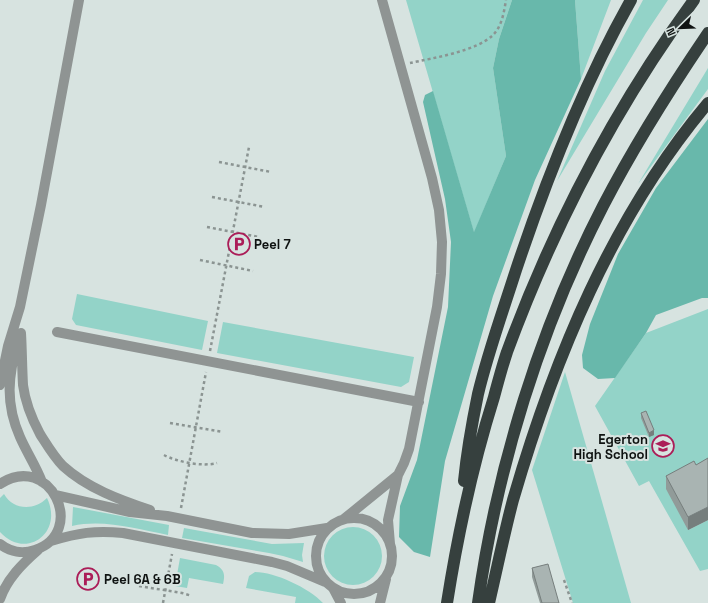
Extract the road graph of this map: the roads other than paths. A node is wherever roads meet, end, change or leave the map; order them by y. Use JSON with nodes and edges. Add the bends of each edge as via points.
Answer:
{"nodes":[{"id":1,"x":79,"y":0,"type":"edge"},
{"id":2,"x":382,"y":0,"type":"edge"},
{"id":3,"x":626,"y":0,"type":"edge"},
{"id":4,"x":631,"y":0,"type":"edge"},
{"id":5,"x":694,"y":0,"type":"edge"},
{"id":6,"x":615,"y":28,"type":"junction"},
{"id":7,"x":708,"y":33,"type":"edge"},
{"id":8,"x":708,"y":103,"type":"edge"},
{"id":9,"x":20,"y":307,"type":"junction"},
{"id":10,"x":57,"y":332,"type":"dead end"},
{"id":11,"x":21,"y":333,"type":"junction"},
{"id":12,"x":0,"y":385,"type":"edge"},
{"id":13,"x":419,"y":402,"type":"junction"},
{"id":14,"x":398,"y":476,"type":"junction"},
{"id":15,"x":42,"y":482,"type":"junction"},
{"id":16,"x":0,"y":484,"type":"edge"},
{"id":17,"x":55,"y":495,"type":"junction"},
{"id":18,"x":167,"y":516,"type":"junction"},
{"id":19,"x":344,"y":519,"type":"junction"},
{"id":20,"x":327,"y":528,"type":"junction"},
{"id":21,"x":51,"y":541,"type":"junction"},
{"id":22,"x":0,"y":544,"type":"edge"},
{"id":23,"x":390,"y":544,"type":"junction"},
{"id":24,"x":40,"y":549,"type":"junction"},
{"id":25,"x":454,"y":557,"type":"junction"},
{"id":26,"x":386,"y":577,"type":"junction"},
{"id":27,"x":329,"y":585,"type":"junction"},
{"id":28,"x":0,"y":599,"type":"edge"},
{"id":29,"x":341,"y":603,"type":"edge"},
{"id":30,"x":380,"y":603,"type":"edge"},
{"id":31,"x":447,"y":603,"type":"edge"},
{"id":32,"x":478,"y":603,"type":"edge"},
{"id":33,"x":489,"y":603,"type":"edge"}],
"edges":[{"from":1,"to":9,"type":"street"},
{"from":2,"to":13,"type":"street","via":[[432,178],[442,242],[437,307]]},
{"from":3,"to":6,"type":"highway"},
{"from":4,"to":6,"type":"highway"},
{"from":5,"to":25,"type":"highway","via":[[616,118],[552,241],[505,360],[469,486]]},
{"from":6,"to":25,"type":"highway","via":[[568,128],[530,229],[491,346],[469,440]]},
{"from":7,"to":32,"type":"highway","via":[[639,141],[603,206],[571,274],[544,343],[514,433],[494,508]]},
{"from":8,"to":33,"type":"highway","via":[[673,148],[644,192],[611,250],[582,309],[562,355],[529,447],[513,501]]},
{"from":9,"to":11,"type":"street"},
{"from":9,"to":12,"type":"street"},
{"from":10,"to":13,"type":"street"},
{"from":11,"to":15,"type":"street","via":[[9,376],[11,410],[20,438]]},
{"from":11,"to":18,"type":"street","via":[[24,386],[28,407],[48,448],[63,466],[80,480],[130,503]]},
{"from":13,"to":14,"type":"street","via":[[409,449]]},
{"from":14,"to":19,"type":"street"},
{"from":14,"to":23,"type":"street","via":[[388,520]]},
{"from":15,"to":16,"type":"street","via":[[24,476]]},
{"from":15,"to":17,"type":"street"},
{"from":17,"to":18,"type":"street","via":[[130,512]]},
{"from":17,"to":21,"type":"street","via":[[60,506],[61,518],[58,530]]},
{"from":18,"to":20,"type":"street","via":[[252,533],[290,534]]},
{"from":19,"to":20,"type":"street"},
{"from":19,"to":23,"type":"street","via":[[367,520],[377,525]]},
{"from":20,"to":27,"type":"street","via":[[316,549],[316,560],[319,572]]},
{"from":21,"to":24,"type":"street"},
{"from":21,"to":27,"type":"street","via":[[78,533],[100,531],[123,534],[272,562]]},
{"from":22,"to":24,"type":"street","via":[[13,551]]},
{"from":23,"to":26,"type":"street","via":[[391,566]]},
{"from":24,"to":28,"type":"street","via":[[21,565]]},
{"from":25,"to":31,"type":"highway"},
{"from":26,"to":27,"type":"street","via":[[368,592],[356,594],[344,593]]},
{"from":26,"to":30,"type":"street"},
{"from":27,"to":29,"type":"street"}]}
